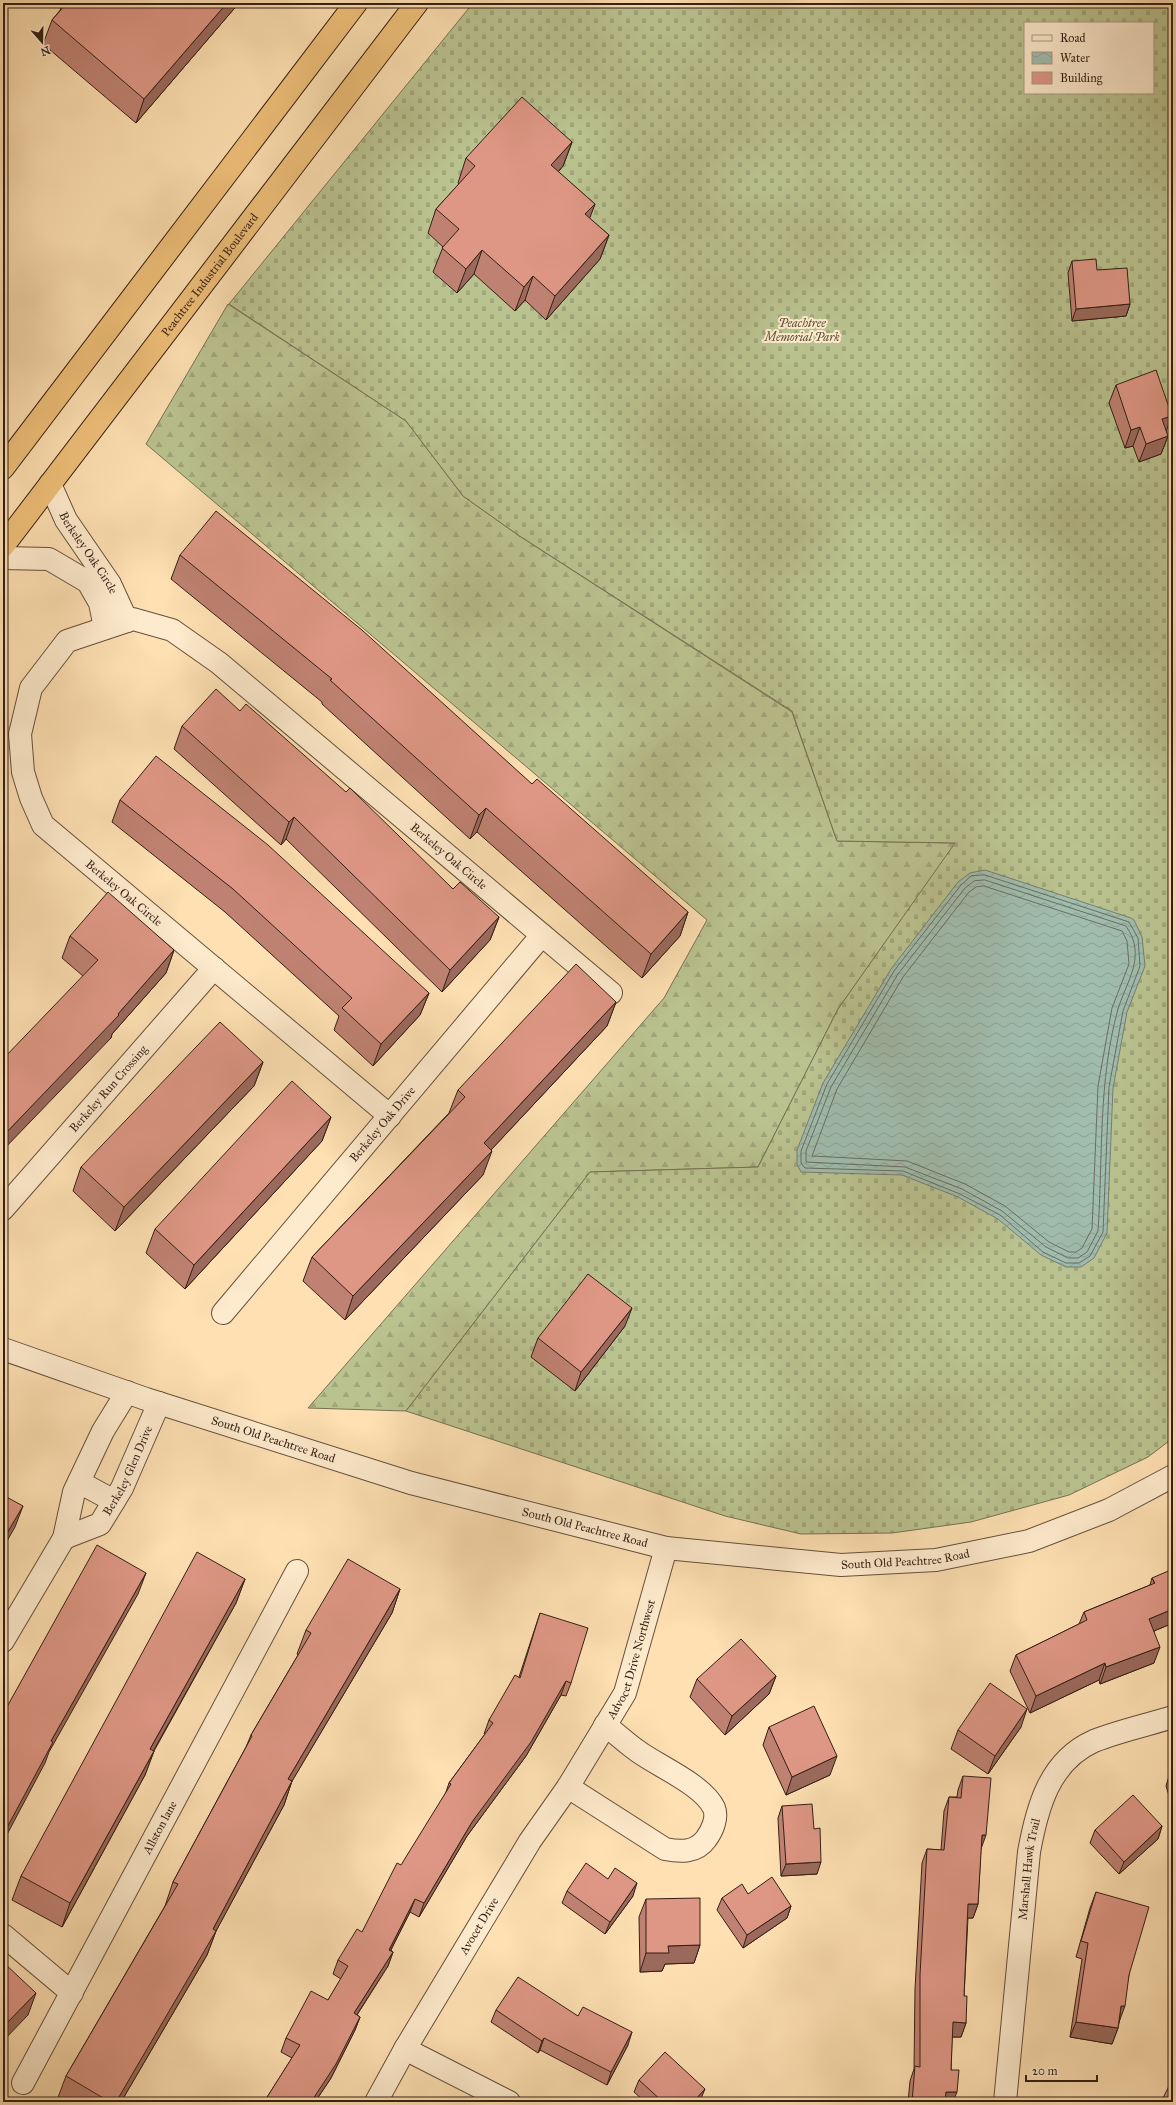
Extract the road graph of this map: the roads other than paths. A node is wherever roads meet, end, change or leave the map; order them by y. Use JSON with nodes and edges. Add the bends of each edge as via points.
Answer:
{"nodes":[{"id":1,"x":356,"y":3,"type":"edge"},
{"id":2,"x":417,"y":3,"type":"edge"},
{"id":3,"x":3,"y":468,"type":"edge"},
{"id":4,"x":50,"y":484,"type":"junction"},
{"id":5,"x":3,"y":546,"type":"edge"},
{"id":6,"x":88,"y":553,"type":"junction"},
{"id":7,"x":3,"y":558,"type":"edge"},
{"id":8,"x":69,"y":571,"type":"junction"},
{"id":9,"x":127,"y":621,"type":"junction"},
{"id":10,"x":105,"y":628,"type":"junction"},
{"id":11,"x":542,"y":935,"type":"junction"},
{"id":12,"x":214,"y":968,"type":"junction"},
{"id":13,"x":611,"y":993,"type":"dead end"},
{"id":14,"x":390,"y":1116,"type":"junction"},
{"id":15,"x":3,"y":1209,"type":"edge"},
{"id":16,"x":223,"y":1314,"type":"dead end"},
{"id":17,"x":3,"y":1349,"type":"edge"},
{"id":18,"x":127,"y":1392,"type":"junction"},
{"id":19,"x":159,"y":1403,"type":"junction"},
{"id":20,"x":1173,"y":1476,"type":"edge"},
{"id":21,"x":79,"y":1482,"type":"junction"},
{"id":22,"x":114,"y":1501,"type":"junction"},
{"id":23,"x":64,"y":1538,"type":"junction"},
{"id":24,"x":666,"y":1548,"type":"junction"},
{"id":25,"x":297,"y":1571,"type":"dead end"},
{"id":26,"x":3,"y":1641,"type":"edge"},
{"id":27,"x":1173,"y":1718,"type":"edge"},
{"id":28,"x":606,"y":1725,"type":"junction"},
{"id":29,"x":568,"y":1787,"type":"junction"},
{"id":30,"x":3,"y":1936,"type":"edge"},
{"id":31,"x":72,"y":1993,"type":"junction"},
{"id":32,"x":405,"y":2049,"type":"junction"},
{"id":33,"x":23,"y":2083,"type":"dead end"},
{"id":34,"x":376,"y":2102,"type":"edge"},
{"id":35,"x":509,"y":2102,"type":"edge"},
{"id":36,"x":1005,"y":2102,"type":"edge"}],
"edges":[{"from":1,"to":3,"type":"highway"},
{"from":2,"to":4,"type":"highway","name":"Peachtree Industrial Boulevard"},
{"from":4,"to":5,"type":"highway","name":"Peachtree Industrial Boulevard"},
{"from":4,"to":6,"type":"street","name":"Berkeley Oak Circle","via":[[66,520]]},
{"from":6,"to":8,"type":"street"},
{"from":6,"to":9,"type":"street","name":"Berkeley Oak Circle","via":[[110,584]]},
{"from":7,"to":8,"type":"street","name":"Berkeley Oak Circle","via":[[48,559]]},
{"from":8,"to":10,"type":"street","name":"Berkeley Oak Circle","via":[[88,582],[100,603]]},
{"from":9,"to":10,"type":"street","name":"Berkeley Oak Circle"},
{"from":9,"to":11,"type":"street","name":"Berkeley Oak Circle","via":[[133,618],[172,630],[219,663]]},
{"from":10,"to":12,"type":"street","name":"Berkeley Oak Circle","via":[[67,641],[31,688],[20,734],[23,772],[31,798],[43,825]]},
{"from":11,"to":13,"type":"street","name":"Berkeley Oak Circle"},
{"from":11,"to":14,"type":"street","name":"Berkeley Oak Drive"},
{"from":12,"to":14,"type":"street","name":"Berkeley Oak Circle"},
{"from":12,"to":15,"type":"street","name":"Berkeley Run Crossing"},
{"from":14,"to":16,"type":"street","name":"Berkeley Oak Drive"},
{"from":17,"to":18,"type":"street","name":"South Old Peachtree Road"},
{"from":18,"to":19,"type":"street","name":"South Old Peachtree Road"},
{"from":18,"to":21,"type":"street","via":[[103,1431]]},
{"from":19,"to":22,"type":"street","name":"Berkeley Glen Drive"},
{"from":19,"to":24,"type":"street","name":"South Old Peachtree Road","via":[[412,1483]]},
{"from":20,"to":24,"type":"street","name":"South Old Peachtree Road","via":[[1110,1510],[1029,1541],[936,1560],[841,1565]]},
{"from":21,"to":22,"type":"street"},
{"from":21,"to":23,"type":"street","via":[[74,1492]]},
{"from":22,"to":23,"type":"street","name":"Berkeley Glen Drive","via":[[100,1524]]},
{"from":23,"to":26,"type":"street"},
{"from":24,"to":28,"type":"street","name":"Advocet Drive Northwest","via":[[625,1693]]},
{"from":25,"to":31,"type":"street","name":"Allston lane"},
{"from":27,"to":36,"type":"street","name":"Marshall Hawk Trail","via":[[1094,1742],[1059,1768],[1044,1793],[1035,1818],[1030,1852]]},
{"from":28,"to":29,"type":"street","name":"Avocet Drive"},
{"from":28,"to":29,"type":"street","name":"Advocet Drive Northwest","via":[[640,1753],[703,1793],[714,1809],[714,1827],[705,1841],[696,1848],[683,1852],[665,1849]]},
{"from":29,"to":32,"type":"street","name":"Avocet Drive","via":[[530,1841]]},
{"from":30,"to":31,"type":"street"},
{"from":31,"to":33,"type":"street","name":"Allston lane"},
{"from":32,"to":34,"type":"street","name":"Avocet Drive"},
{"from":32,"to":35,"type":"street"}]}
